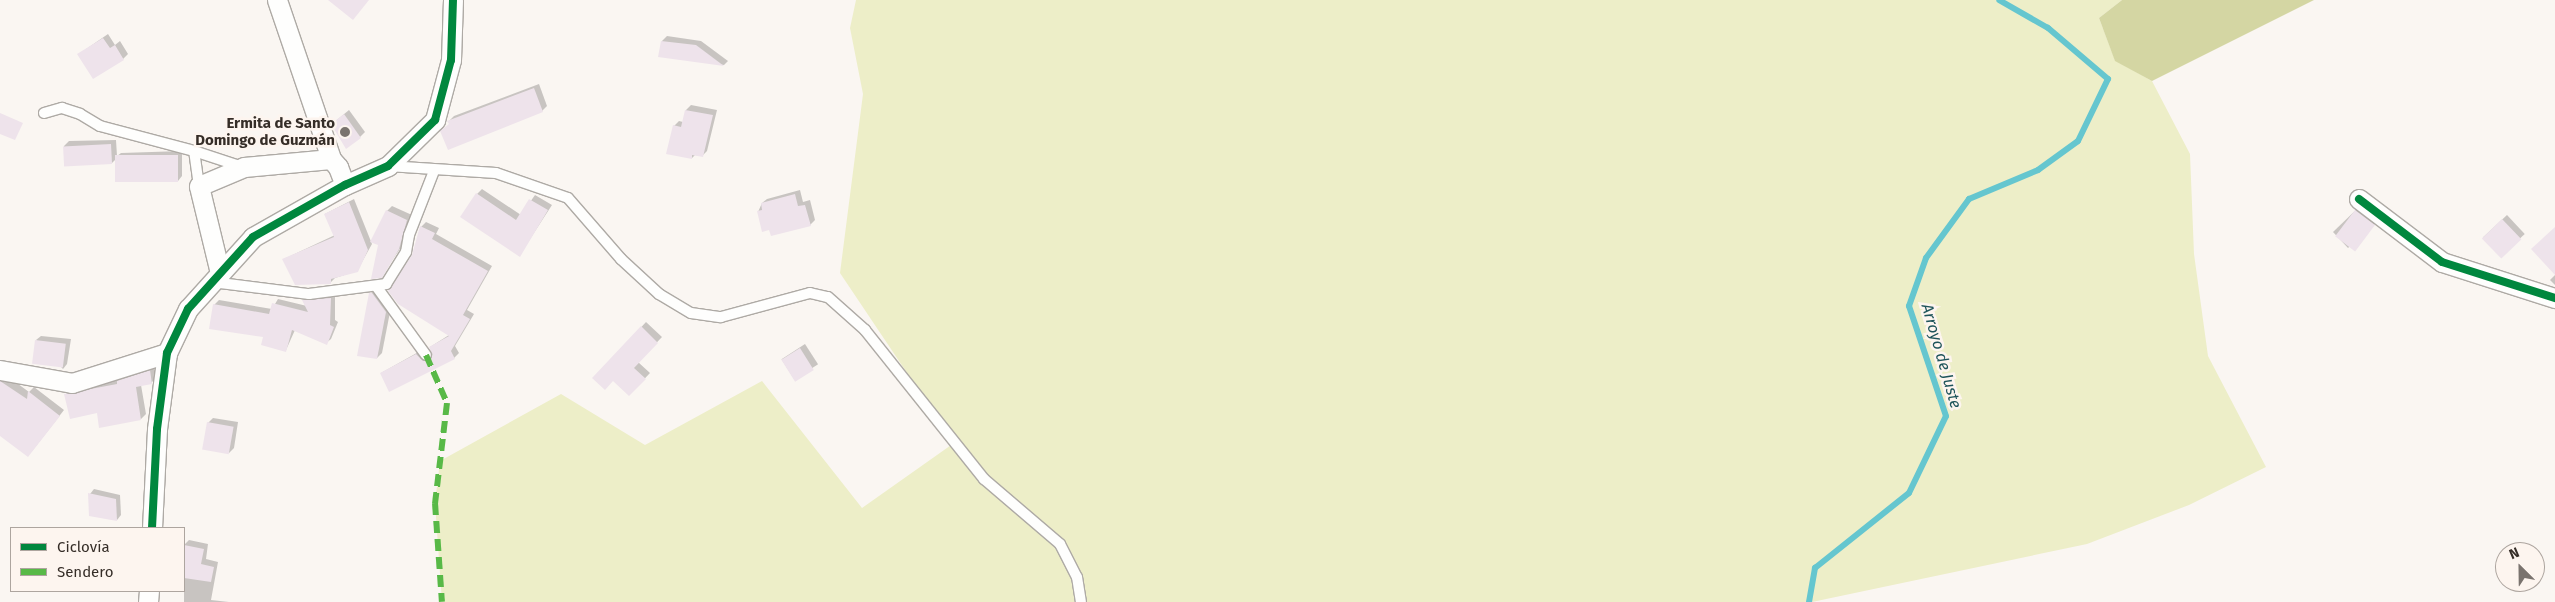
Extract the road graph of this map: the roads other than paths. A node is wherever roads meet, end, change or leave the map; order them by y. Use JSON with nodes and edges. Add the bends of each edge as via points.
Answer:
{"nodes":[{"id":1,"x":277,"y":0,"type":"edge"},
{"id":2,"x":454,"y":0,"type":"edge"},
{"id":3,"x":44,"y":113,"type":"dead end"},
{"id":4,"x":194,"y":151,"type":"junction"},
{"id":5,"x":330,"y":159,"type":"junction"},
{"id":6,"x":388,"y":166,"type":"junction"},
{"id":7,"x":244,"y":167,"type":"junction"},
{"id":8,"x":434,"y":171,"type":"junction"},
{"id":9,"x":345,"y":185,"type":"junction"},
{"id":10,"x":199,"y":186,"type":"junction"},
{"id":11,"x":2359,"y":199,"type":"dead end"},
{"id":12,"x":216,"y":278,"type":"junction"},
{"id":13,"x":376,"y":286,"type":"junction"},
{"id":14,"x":2555,"y":298,"type":"edge"},
{"id":15,"x":167,"y":353,"type":"junction"},
{"id":16,"x":426,"y":356,"type":"dead end"},
{"id":17,"x":0,"y":370,"type":"edge"},
{"id":18,"x":152,"y":527,"type":"edge"},
{"id":19,"x":1081,"y":602,"type":"edge"}],
"edges":[{"from":1,"to":5,"type":"street"},
{"from":2,"to":6,"type":"street","via":[[451,60],[435,120]]},
{"from":3,"to":4,"type":"lane","via":[[62,108],[100,126]]},
{"from":4,"to":7,"type":"lane"},
{"from":4,"to":10,"type":"lane"},
{"from":5,"to":7,"type":"street"},
{"from":5,"to":9,"type":"street","via":[[338,166]]},
{"from":6,"to":8,"type":"lane"},
{"from":6,"to":9,"type":"street"},
{"from":7,"to":10,"type":"street"},
{"from":8,"to":13,"type":"lane","via":[[409,234],[406,252],[386,284]]},
{"from":8,"to":19,"type":"lane","via":[[496,173],[568,198],[634,271],[659,294],[691,313],[721,317],[810,293],[828,297],[865,330],[984,478],[1060,544],[1077,577]]},
{"from":9,"to":12,"type":"street","via":[[253,236]]},
{"from":10,"to":12,"type":"street"},
{"from":11,"to":14,"type":"street","via":[[2442,262]]},
{"from":12,"to":13,"type":"lane","via":[[309,294]]},
{"from":12,"to":15,"type":"street","via":[[188,309]]},
{"from":13,"to":16,"type":"lane"},
{"from":15,"to":17,"type":"street","via":[[72,383]]},
{"from":15,"to":18,"type":"street","via":[[157,429]]}]}
